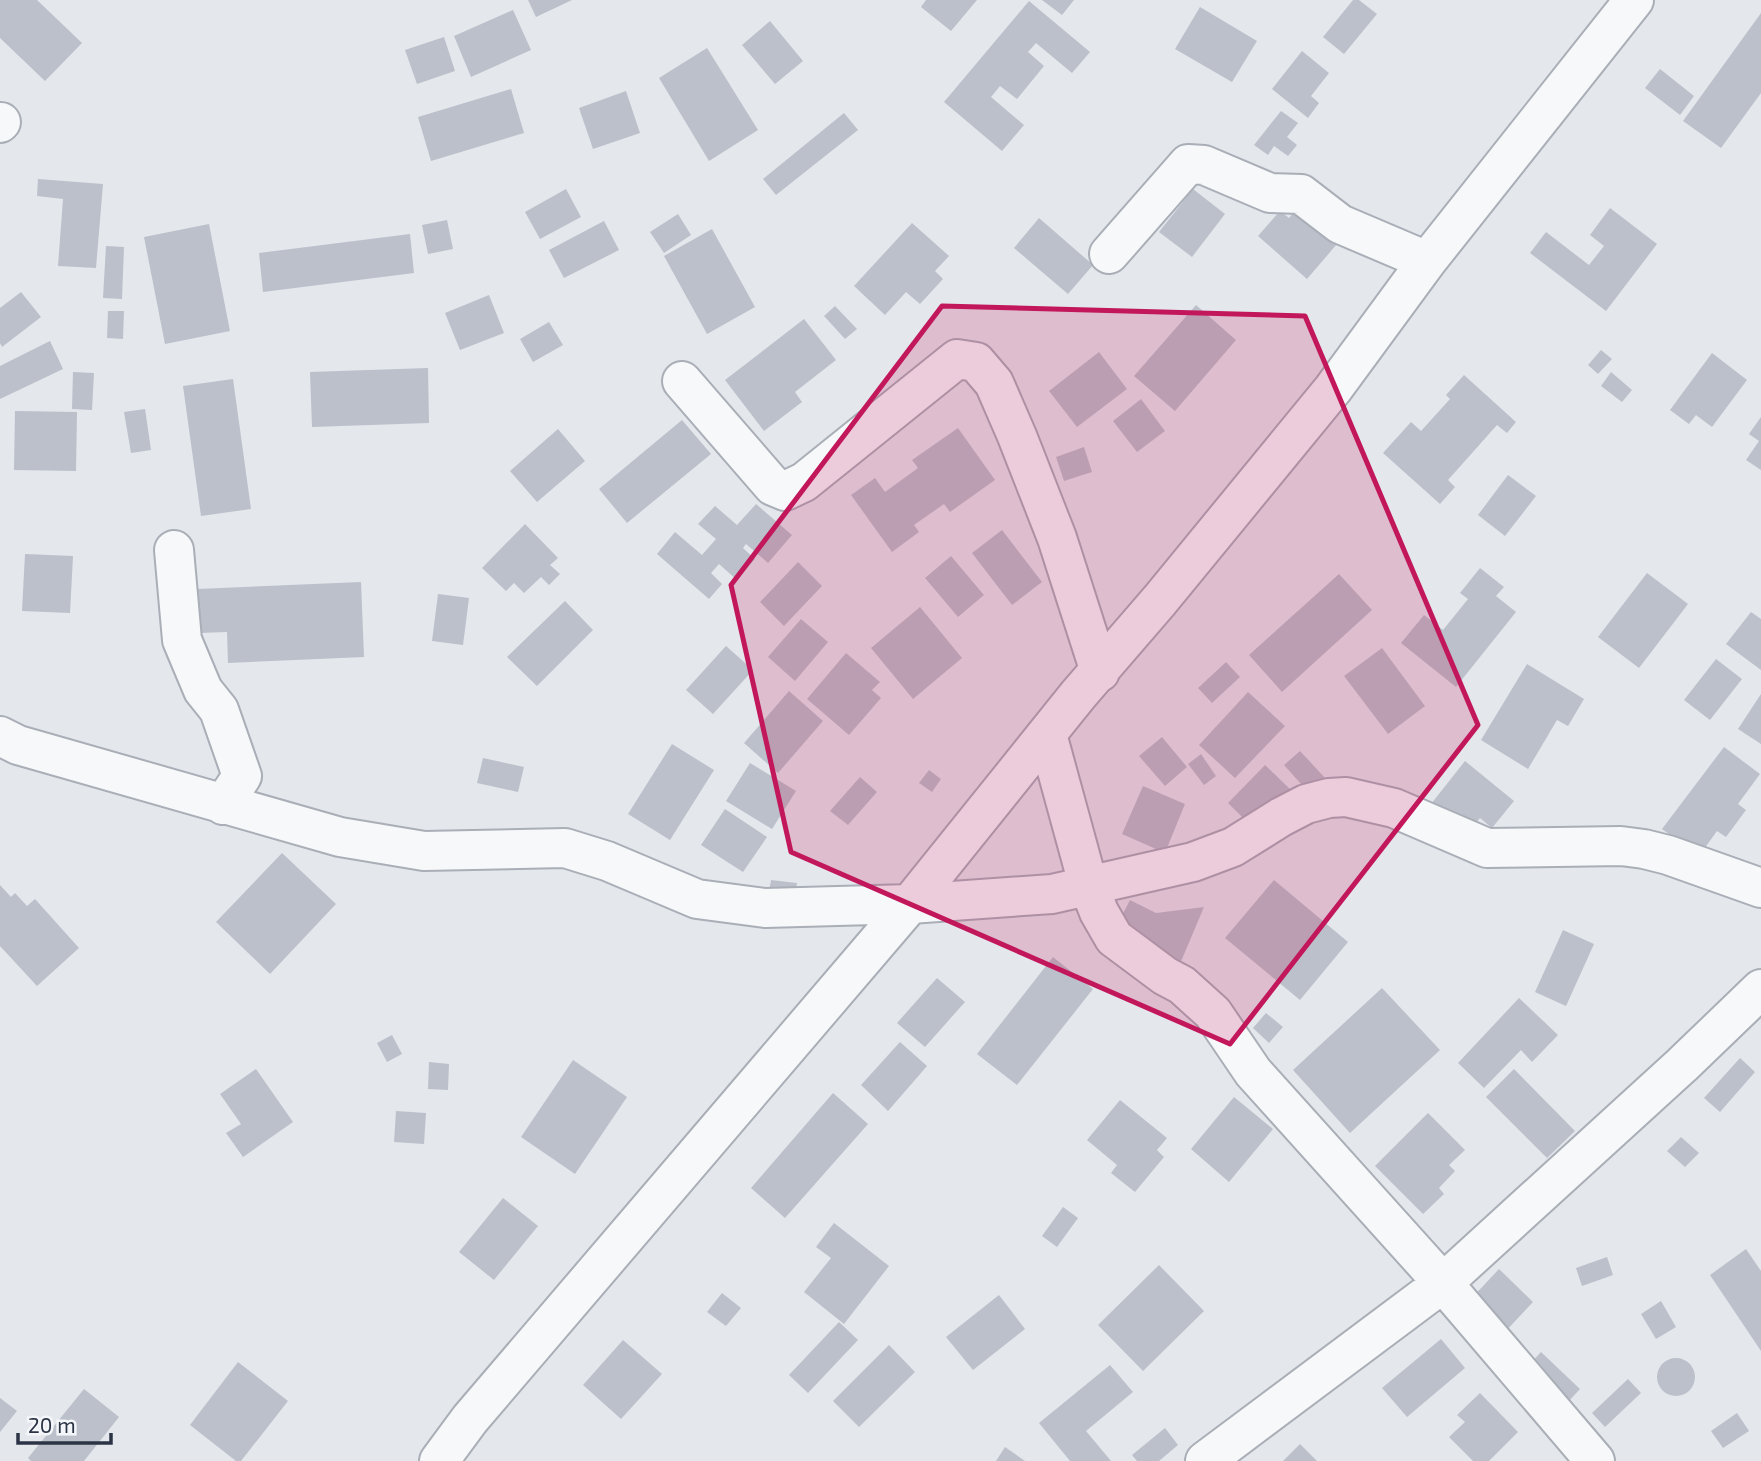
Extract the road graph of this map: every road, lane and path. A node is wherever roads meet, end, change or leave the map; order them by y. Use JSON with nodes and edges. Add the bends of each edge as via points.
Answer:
{"nodes":[{"id":1,"x":1634,"y":0,"type":"edge"},
{"id":2,"x":1109,"y":254,"type":"dead end"},
{"id":3,"x":1427,"y":261,"type":"junction"},
{"id":4,"x":682,"y":381,"type":"dead end"},
{"id":5,"x":174,"y":550,"type":"dead end"},
{"id":6,"x":1100,"y":672,"type":"junction"},
{"id":7,"x":1048,"y":734,"type":"junction"},
{"id":8,"x":0,"y":736,"type":"edge"},
{"id":9,"x":223,"y":805,"type":"junction"},
{"id":10,"x":1088,"y":884,"type":"junction"},
{"id":11,"x":1761,"y":888,"type":"edge"},
{"id":12,"x":910,"y":904,"type":"junction"},
{"id":13,"x":1761,"y":989,"type":"edge"},
{"id":14,"x":1443,"y":1283,"type":"junction"},
{"id":15,"x":439,"y":1461,"type":"edge"},
{"id":16,"x":1205,"y":1461,"type":"edge"},
{"id":17,"x":1595,"y":1461,"type":"edge"}],
"edges":[{"from":1,"to":3,"type":"street"},
{"from":2,"to":3,"type":"street","via":[[1188,164],[1204,165],[1270,193],[1301,194],[1340,224]]},
{"from":3,"to":6,"type":"street","via":[[1333,389]]},
{"from":4,"to":6,"type":"street","via":[[773,486],[785,491],[804,482],[957,359],[976,362],[994,383],[1017,436],[1057,538]]},
{"from":5,"to":9,"type":"street","via":[[182,640],[203,690],[219,710],[243,776]]},
{"from":6,"to":7,"type":"street"},
{"from":7,"to":10,"type":"street"},
{"from":7,"to":12,"type":"street"},
{"from":8,"to":9,"type":"street"},
{"from":9,"to":12,"type":"street","via":[[340,836],[424,851],[565,848],[697,899],[765,908]]},
{"from":10,"to":11,"type":"street","via":[[1193,862],[1233,848],[1306,804],[1346,797],[1394,808],[1487,848],[1644,849]]},
{"from":10,"to":12,"type":"street","via":[[1046,895]]},
{"from":10,"to":14,"type":"street","via":[[1114,938],[1182,985],[1213,1013],[1253,1072]]},
{"from":12,"to":15,"type":"street"},
{"from":13,"to":14,"type":"street"},
{"from":14,"to":16,"type":"street"},
{"from":14,"to":17,"type":"street"}]}
